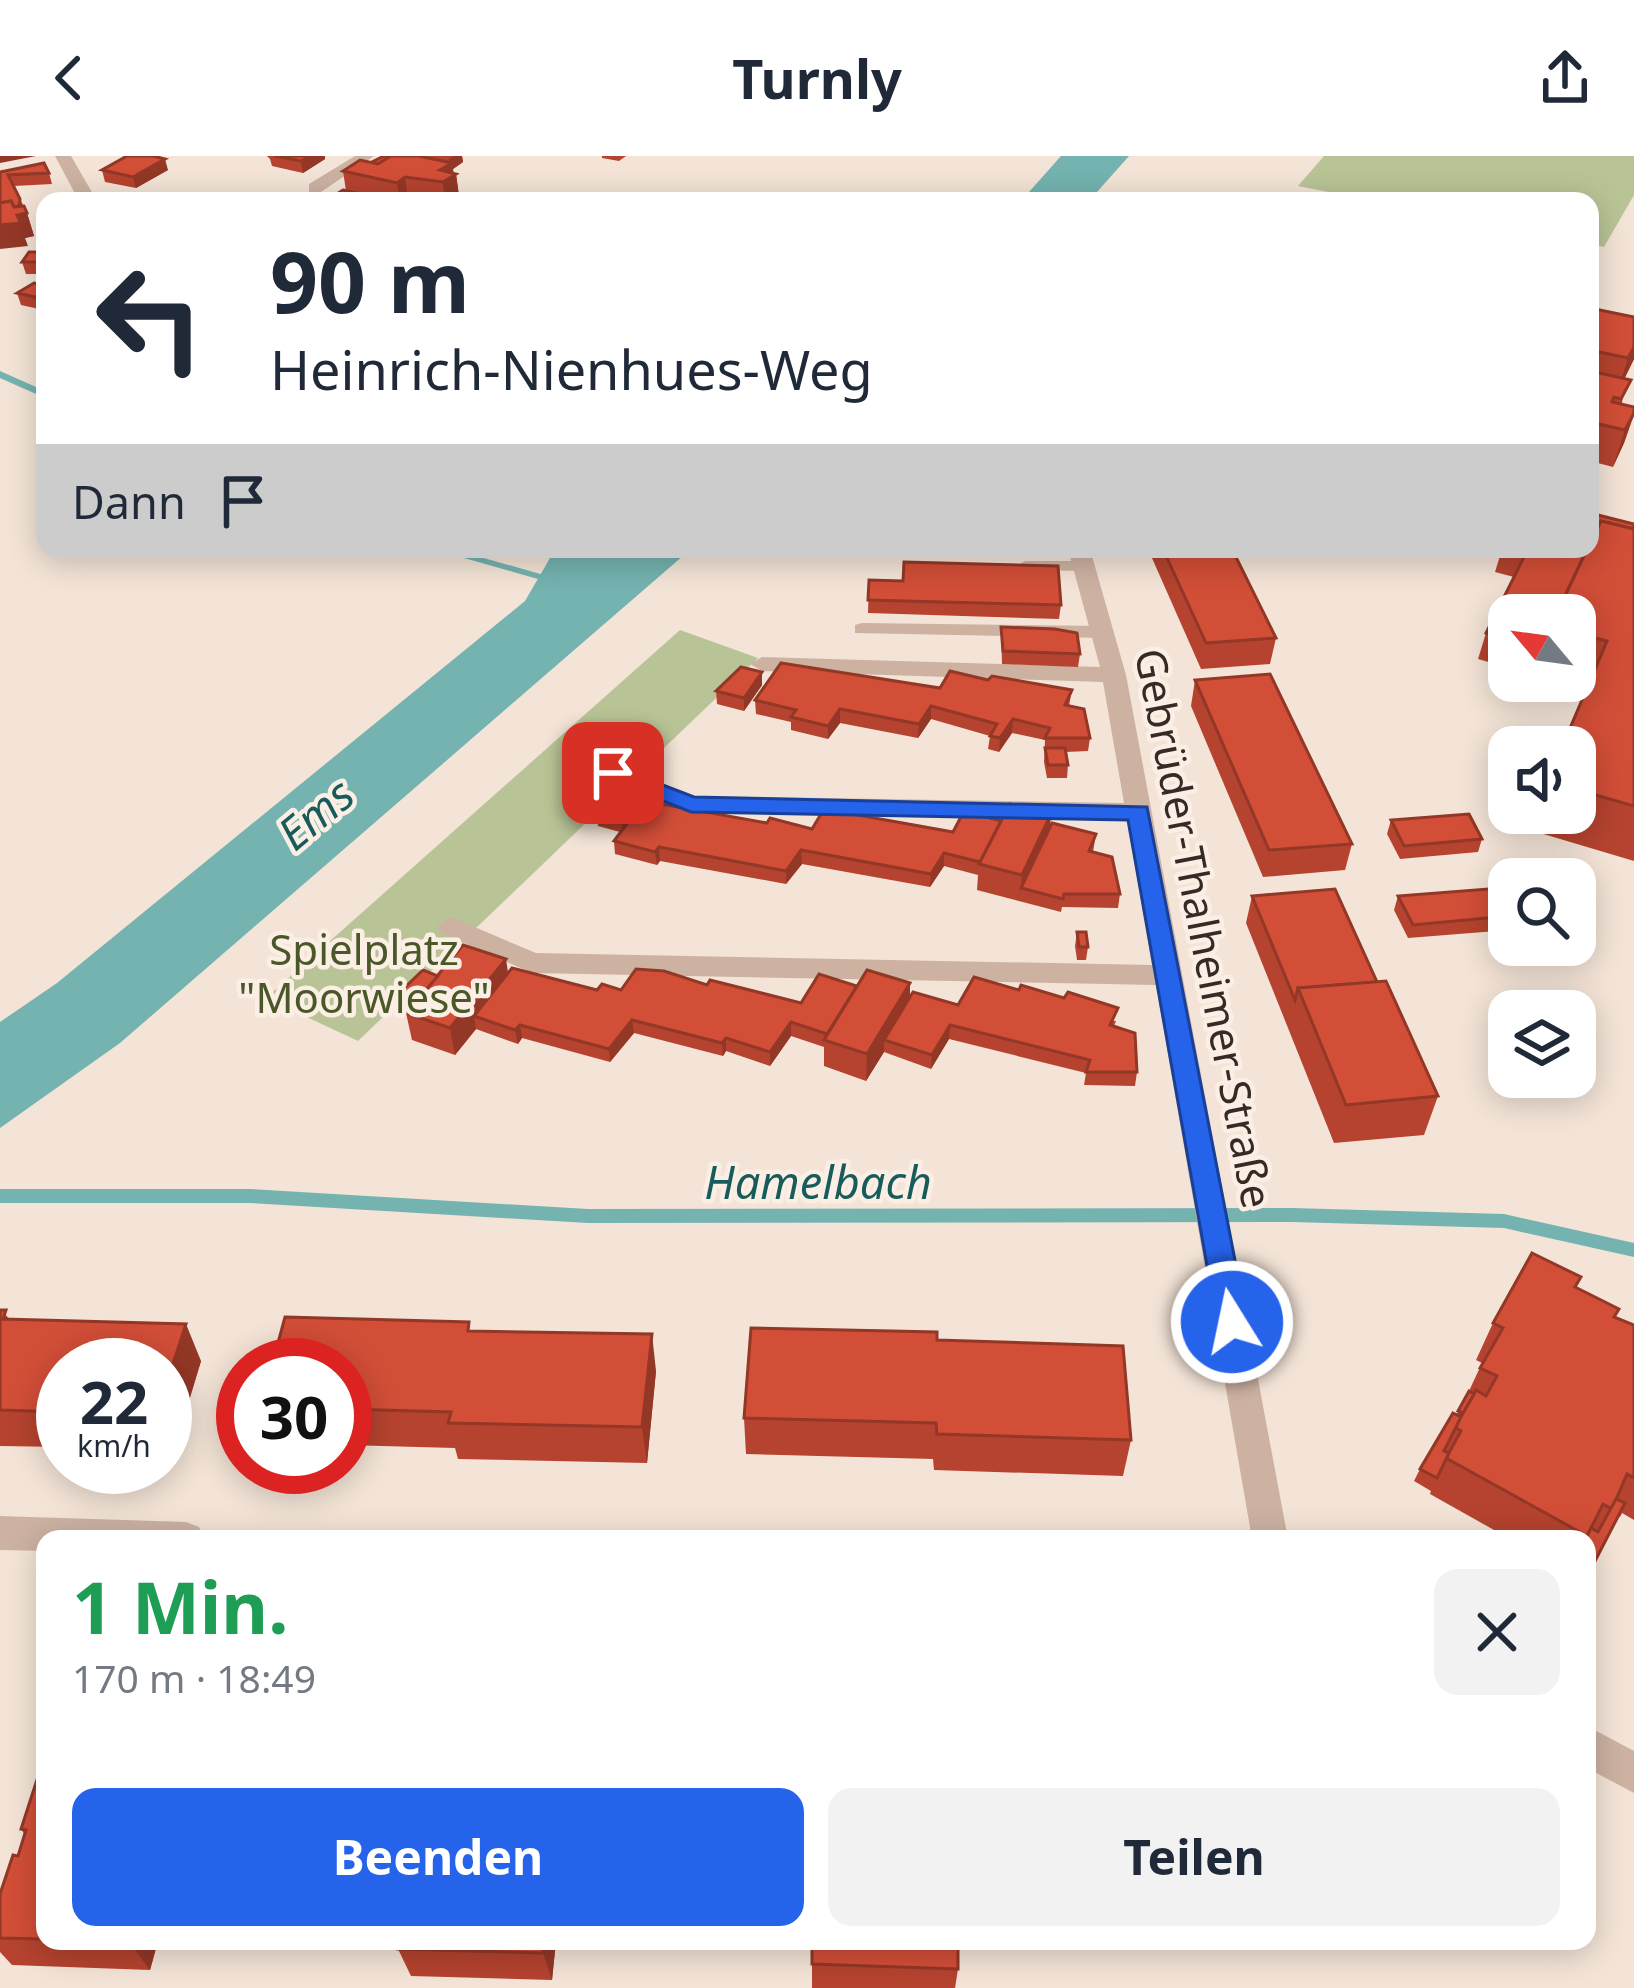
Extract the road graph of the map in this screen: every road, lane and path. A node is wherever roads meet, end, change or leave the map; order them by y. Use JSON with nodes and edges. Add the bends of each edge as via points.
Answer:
{"nodes":[{"id":1,"x":63,"y":156,"type":"edge"},
{"id":2,"x":366,"y":156,"type":"edge"},
{"id":3,"x":315,"y":188,"type":"dead end"},
{"id":4,"x":83,"y":192,"type":"edge"},
{"id":5,"x":1082,"y":558,"type":"edge"},
{"id":6,"x":998,"y":566,"type":"edge"},
{"id":7,"x":862,"y":629,"type":"dead end"},
{"id":8,"x":1105,"y":632,"type":"junction"},
{"id":9,"x":762,"y":664,"type":"dead end"},
{"id":10,"x":1114,"y":674,"type":"junction"},
{"id":11,"x":613,"y":773,"type":"dead end"},
{"id":12,"x":1139,"y":812,"type":"junction"},
{"id":13,"x":451,"y":926,"type":"dead end"},
{"id":14,"x":1169,"y":975,"type":"junction"},
{"id":15,"x":1268,"y":1530,"type":"edge"},
{"id":16,"x":0,"y":1533,"type":"edge"},
{"id":17,"x":36,"y":1534,"type":"edge"},
{"id":18,"x":1596,"y":1751,"type":"edge"},
{"id":19,"x":1634,"y":1773,"type":"edge"}],
"edges":[{"from":1,"to":4,"type":"street"},
{"from":2,"to":3,"type":"street"},
{"from":5,"to":6,"type":"lane"},
{"from":5,"to":8,"type":"street","name":"Gebrüder-Thalheimer-Straße"},
{"from":7,"to":8,"type":"lane"},
{"from":8,"to":10,"type":"street","name":"Gebrüder-Thalheimer-Straße"},
{"from":9,"to":10,"type":"street"},
{"from":10,"to":12,"type":"street","name":"Gebrüder-Thalheimer-Straße"},
{"from":11,"to":12,"type":"street","via":[[691,804]]},
{"from":12,"to":14,"type":"street","name":"Gebrüder-Thalheimer-Straße"},
{"from":13,"to":14,"type":"street","via":[[532,963]]},
{"from":14,"to":15,"type":"street","name":"Gebrüder-Thalheimer-Straße"},
{"from":16,"to":17,"type":"street"},
{"from":18,"to":19,"type":"street"}]}
